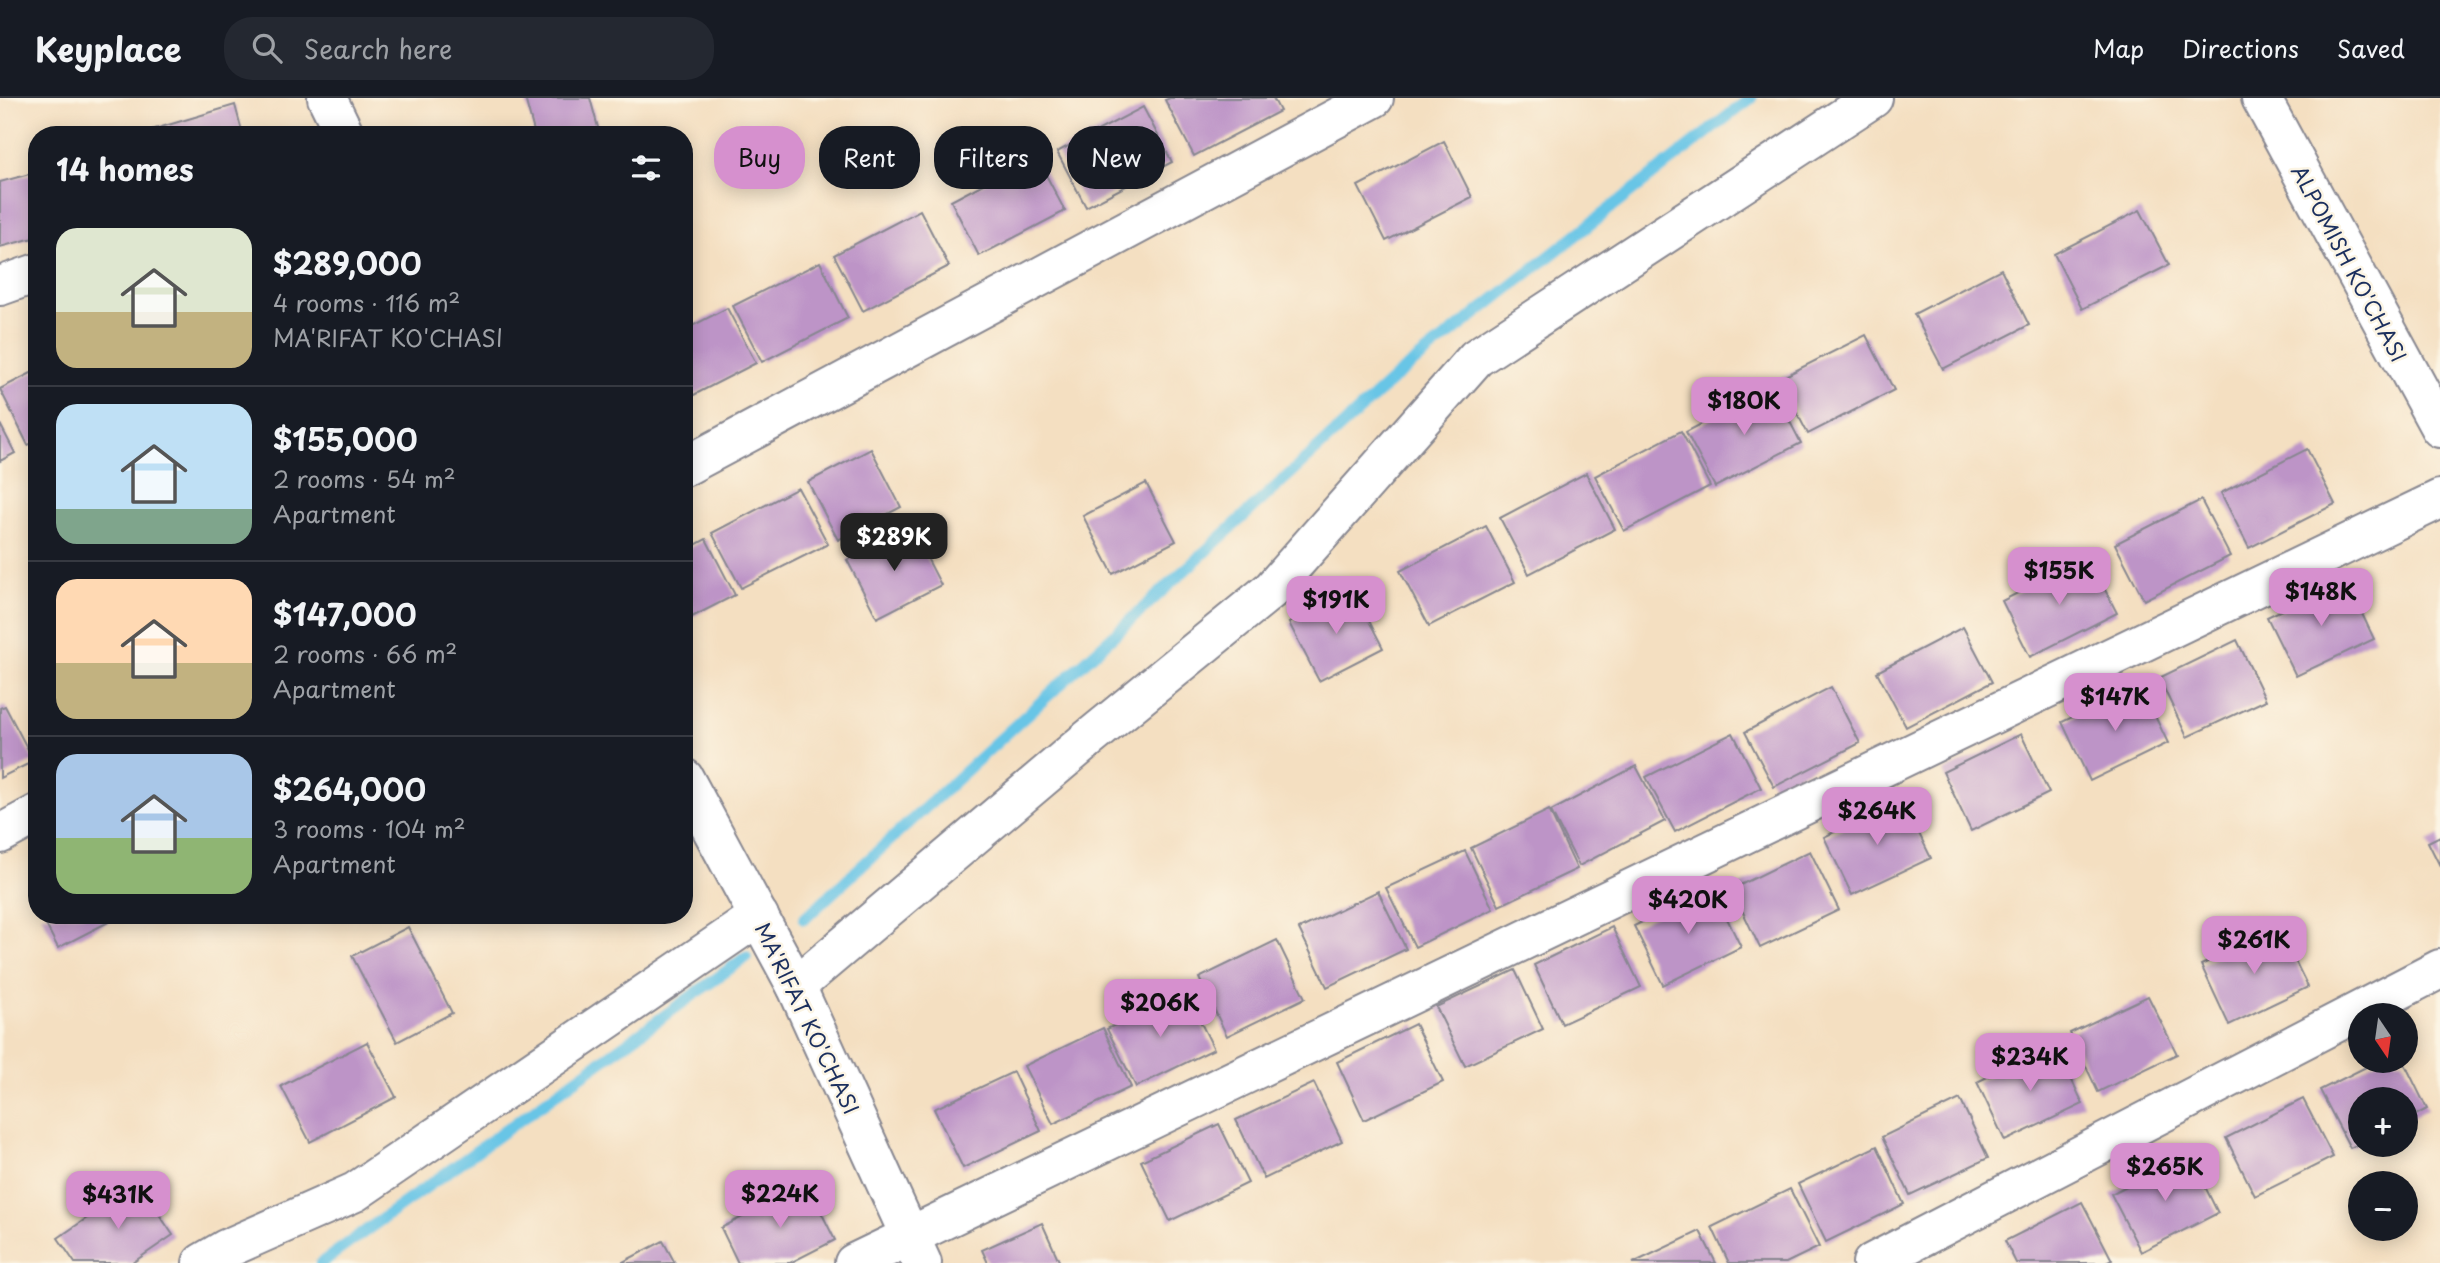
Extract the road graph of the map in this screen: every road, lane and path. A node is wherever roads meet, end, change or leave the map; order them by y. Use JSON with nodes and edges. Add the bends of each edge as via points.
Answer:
{"nodes":[{"id":1,"x":327,"y":98,"type":"edge"},
{"id":2,"x":1374,"y":98,"type":"edge"},
{"id":3,"x":1873,"y":98,"type":"edge"},
{"id":4,"x":2261,"y":98,"type":"edge"},
{"id":5,"x":341,"y":126,"type":"edge"},
{"id":6,"x":28,"y":276,"type":"edge"},
{"id":7,"x":0,"y":286,"type":"edge"},
{"id":8,"x":2440,"y":428,"type":"edge"},
{"id":9,"x":693,"y":462,"type":"edge"},
{"id":10,"x":2440,"y":499,"type":"edge"},
{"id":11,"x":693,"y":795,"type":"edge"},
{"id":12,"x":28,"y":819,"type":"edge"},
{"id":13,"x":0,"y":834,"type":"edge"},
{"id":14,"x":759,"y":916,"type":"junction"},
{"id":15,"x":2440,"y":969,"type":"edge"},
{"id":16,"x":796,"y":986,"type":"junction"},
{"id":17,"x":916,"y":1249,"type":"edge"},
{"id":18,"x":202,"y":1263,"type":"edge"},
{"id":19,"x":854,"y":1263,"type":"edge"},
{"id":20,"x":1872,"y":1263,"type":"edge"}],
"edges":[{"from":1,"to":5,"type":"street"},
{"from":2,"to":9,"type":"street"},
{"from":3,"to":16,"type":"street","via":[[1476,358],[1272,589]]},
{"from":4,"to":8,"type":"street","name":"ALPOMISH KO'CHASI"},
{"from":6,"to":7,"type":"street"},
{"from":10,"to":17,"type":"street"},
{"from":11,"to":14,"type":"street","name":"MA'RIFAT KO'CHASI"},
{"from":12,"to":13,"type":"street"},
{"from":14,"to":16,"type":"street","name":"MA'RIFAT KO'CHASI"},
{"from":14,"to":18,"type":"street","via":[[355,1192]]},
{"from":15,"to":20,"type":"street"},
{"from":16,"to":17,"type":"street","name":"MA'RIFAT KO'CHASI"},
{"from":17,"to":19,"type":"street"}]}
